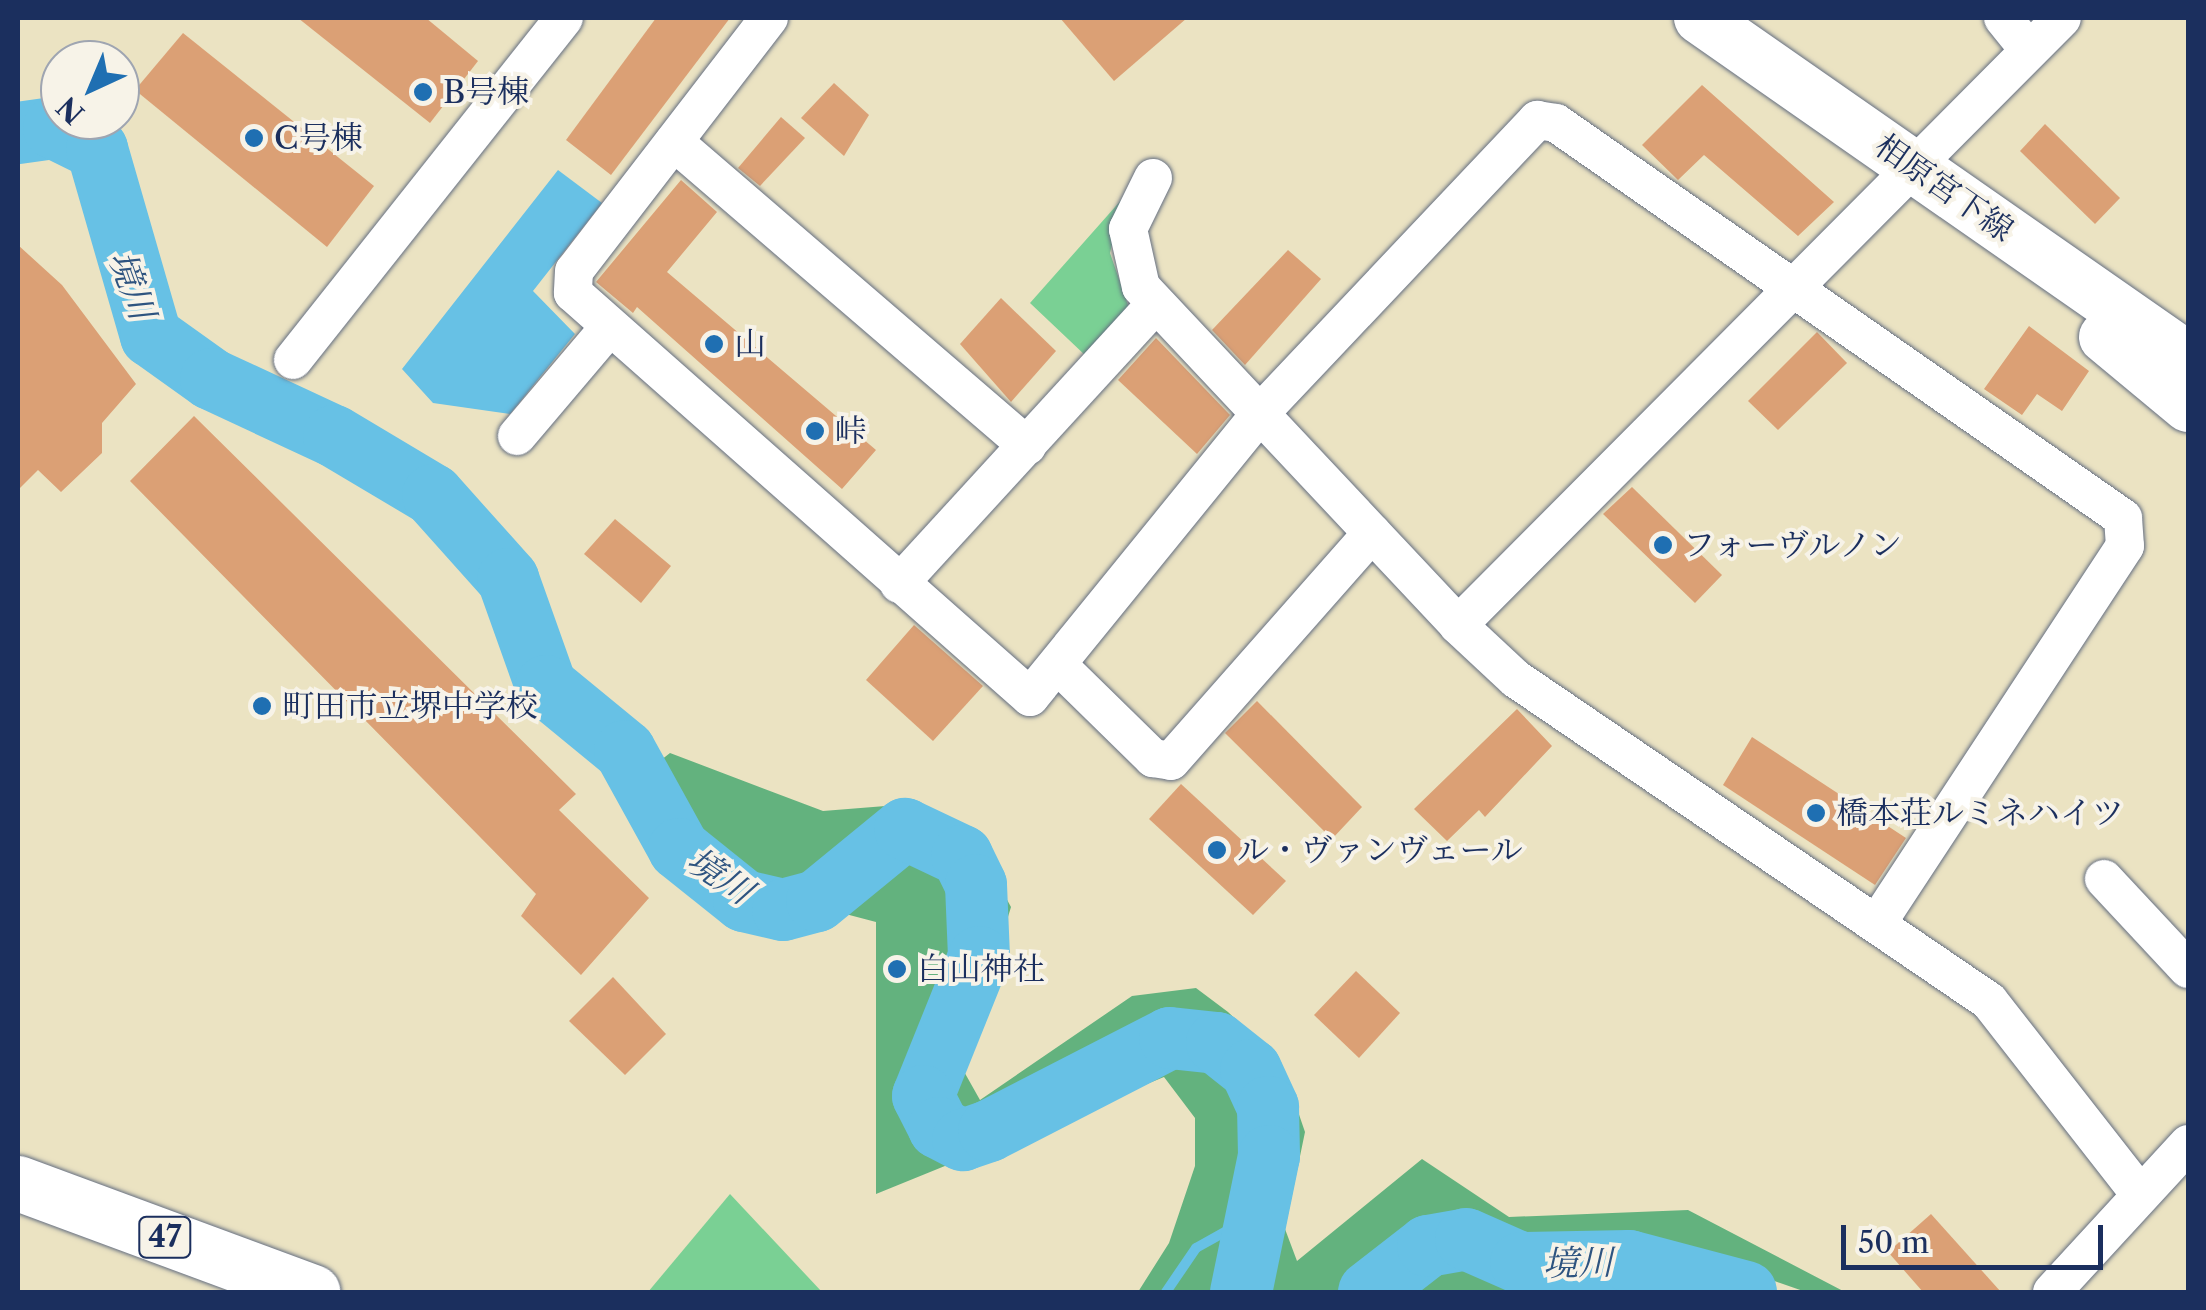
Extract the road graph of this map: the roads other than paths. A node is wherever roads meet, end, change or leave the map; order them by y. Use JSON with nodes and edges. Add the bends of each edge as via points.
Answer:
{"nodes":[{"id":1,"x":564,"y":18,"type":"edge"},
{"id":2,"x":768,"y":18,"type":"edge"},
{"id":3,"x":1700,"y":18,"type":"edge"},
{"id":4,"x":2003,"y":18,"type":"edge"},
{"id":5,"x":2062,"y":18,"type":"edge"},
{"id":6,"x":2027,"y":48,"type":"junction"},
{"id":7,"x":674,"y":142,"type":"junction"},
{"id":8,"x":1911,"y":164,"type":"junction"},
{"id":9,"x":1154,"y":178,"type":"dead end"},
{"id":10,"x":2028,"y":247,"type":"junction"},
{"id":11,"x":2075,"y":280,"type":"junction"},
{"id":12,"x":1790,"y":290,"type":"junction"},
{"id":13,"x":1156,"y":304,"type":"junction"},
{"id":14,"x":2188,"y":319,"type":"edge"},
{"id":15,"x":606,"y":331,"type":"junction"},
{"id":16,"x":2188,"y":358,"type":"edge"},
{"id":17,"x":294,"y":360,"type":"dead end"},
{"id":18,"x":2188,"y":406,"type":"edge"},
{"id":19,"x":1264,"y":408,"type":"junction"},
{"id":20,"x":517,"y":436,"type":"dead end"},
{"id":21,"x":1027,"y":446,"type":"junction"},
{"id":22,"x":1372,"y":533,"type":"junction"},
{"id":23,"x":899,"y":584,"type":"junction"},
{"id":24,"x":1458,"y":625,"type":"junction"},
{"id":25,"x":1061,"y":668,"type":"junction"},
{"id":26,"x":2104,"y":879,"type":"dead end"},
{"id":27,"x":1878,"y":922,"type":"junction"},
{"id":28,"x":2188,"y":970,"type":"edge"},
{"id":29,"x":2188,"y":1144,"type":"edge"},
{"id":30,"x":18,"y":1182,"type":"edge"},
{"id":31,"x":2140,"y":1194,"type":"junction"},
{"id":32,"x":312,"y":1292,"type":"edge"},
{"id":33,"x":2052,"y":1292,"type":"edge"}],
"edges":[{"from":1,"to":17,"type":"street"},
{"from":2,"to":7,"type":"street"},
{"from":3,"to":8,"type":"street","name":"相原宮下線"},
{"from":4,"to":6,"type":"street"},
{"from":5,"to":6,"type":"street"},
{"from":6,"to":8,"type":"street"},
{"from":7,"to":15,"type":"street","via":[[574,271],[576,303]]},
{"from":7,"to":21,"type":"street"},
{"from":8,"to":10,"type":"street","name":"相原宮下線"},
{"from":8,"to":12,"type":"street"},
{"from":9,"to":13,"type":"street","via":[[1128,241],[1134,274]]},
{"from":10,"to":11,"type":"street","name":"相原宮下線"},
{"from":10,"to":14,"type":"street"},
{"from":11,"to":16,"type":"street","name":"相原宮下線"},
{"from":11,"to":18,"type":"street","via":[[2105,338]]},
{"from":12,"to":19,"type":"street","via":[[1556,123],[1537,120]]},
{"from":12,"to":24,"type":"street"},
{"from":12,"to":27,"type":"street","via":[[2127,525],[2125,546]]},
{"from":13,"to":19,"type":"street"},
{"from":13,"to":21,"type":"street"},
{"from":15,"to":20,"type":"street"},
{"from":15,"to":23,"type":"street"},
{"from":19,"to":22,"type":"street"},
{"from":19,"to":25,"type":"street"},
{"from":21,"to":23,"type":"street"},
{"from":22,"to":24,"type":"street"},
{"from":22,"to":25,"type":"street","via":[[1171,761],[1153,758]]},
{"from":23,"to":25,"type":"street","via":[[1030,698]]},
{"from":24,"to":27,"type":"street","via":[[1516,678]]},
{"from":26,"to":28,"type":"street"},
{"from":27,"to":31,"type":"street","via":[[1989,1001]]},
{"from":29,"to":31,"type":"street"},
{"from":30,"to":32,"type":"main road","number":"47"},
{"from":31,"to":33,"type":"street"}]}
